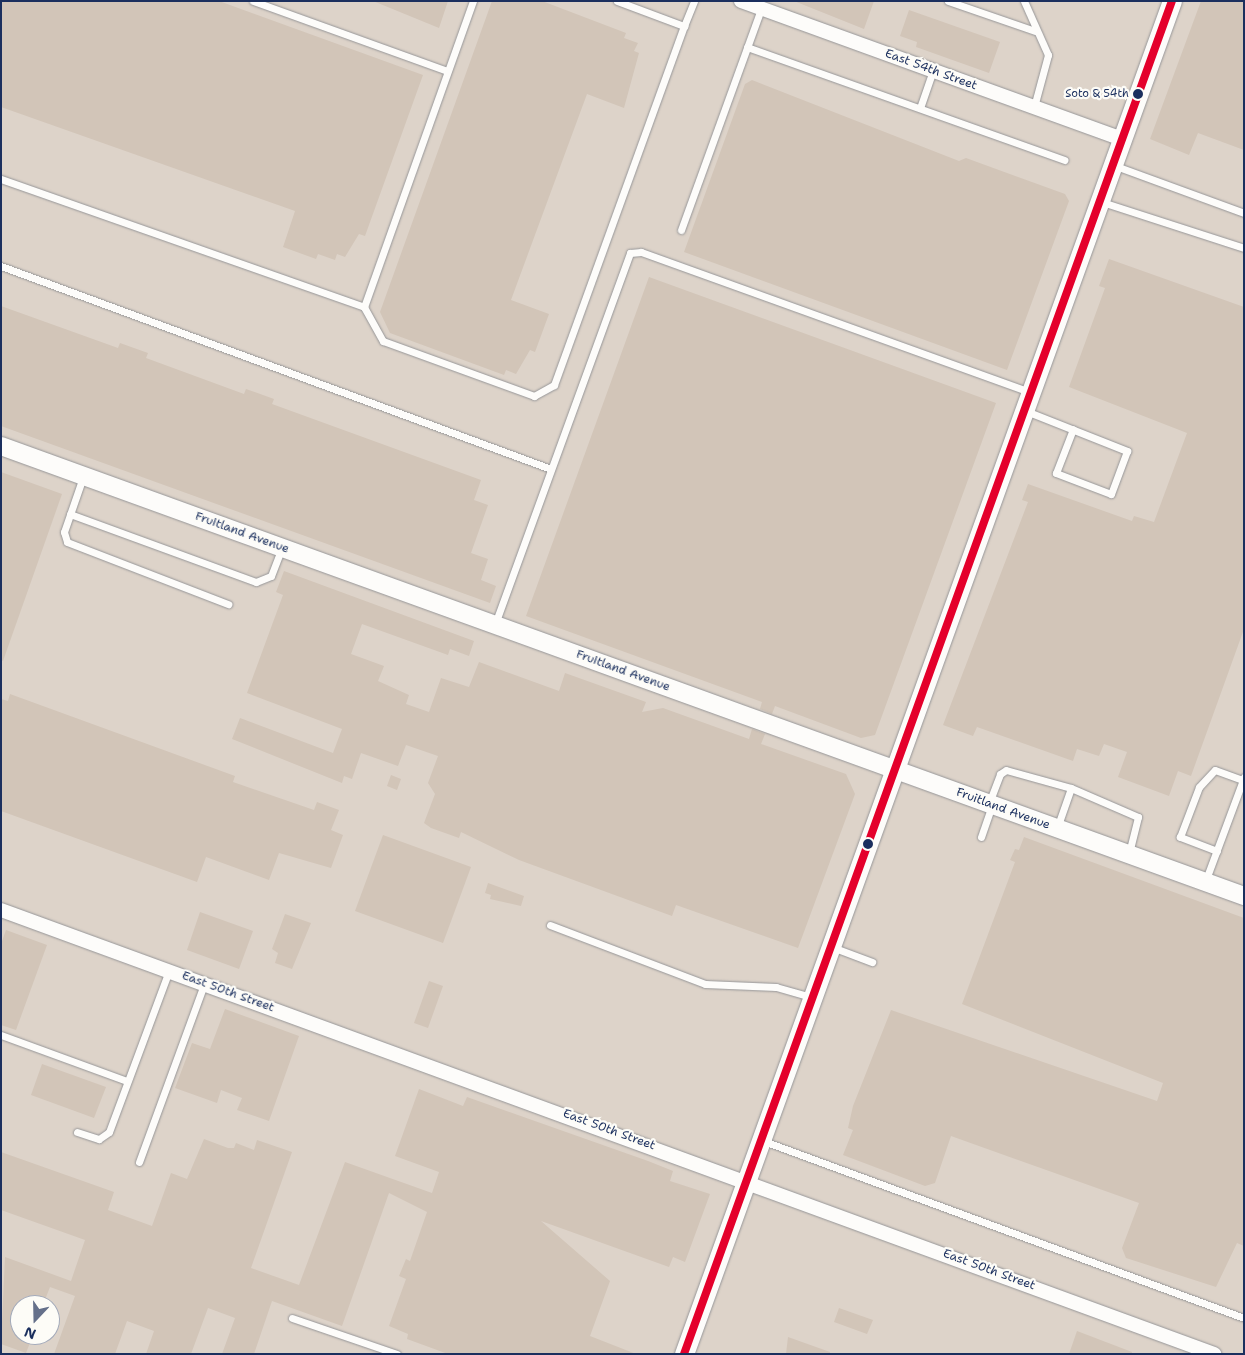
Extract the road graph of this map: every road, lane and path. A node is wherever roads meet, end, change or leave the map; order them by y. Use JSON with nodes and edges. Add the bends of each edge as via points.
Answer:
{"nodes":[{"id":1,"x":253,"y":1,"type":"edge"},
{"id":2,"x":473,"y":1,"type":"edge"},
{"id":3,"x":617,"y":1,"type":"edge"},
{"id":4,"x":694,"y":1,"type":"edge"},
{"id":5,"x":741,"y":1,"type":"edge"},
{"id":6,"x":948,"y":1,"type":"edge"},
{"id":7,"x":1024,"y":1,"type":"edge"},
{"id":8,"x":1172,"y":1,"type":"edge"},
{"id":9,"x":761,"y":9,"type":"junction"},
{"id":10,"x":684,"y":26,"type":"junction"},
{"id":11,"x":1035,"y":31,"type":"junction"},
{"id":12,"x":747,"y":47,"type":"junction"},
{"id":13,"x":447,"y":71,"type":"junction"},
{"id":14,"x":933,"y":71,"type":"junction"},
{"id":15,"x":1034,"y":107,"type":"junction"},
{"id":16,"x":920,"y":108,"type":"junction"},
{"id":17,"x":1122,"y":139,"type":"junction"},
{"id":18,"x":1064,"y":160,"type":"dead end"},
{"id":19,"x":1113,"y":165,"type":"junction"},
{"id":20,"x":1,"y":180,"type":"edge"},
{"id":21,"x":1100,"y":201,"type":"junction"},
{"id":22,"x":1244,"y":213,"type":"edge"},
{"id":23,"x":681,"y":230,"type":"dead end"},
{"id":24,"x":1244,"y":248,"type":"edge"},
{"id":25,"x":1,"y":266,"type":"edge"},
{"id":26,"x":364,"y":307,"type":"junction"},
{"id":27,"x":1030,"y":392,"type":"junction"},
{"id":28,"x":1024,"y":410,"type":"junction"},
{"id":29,"x":1073,"y":429,"type":"junction"},
{"id":30,"x":1,"y":446,"type":"edge"},
{"id":31,"x":551,"y":469,"type":"junction"},
{"id":32,"x":83,"y":476,"type":"junction"},
{"id":33,"x":70,"y":514,"type":"junction"},
{"id":34,"x":282,"y":548,"type":"junction"},
{"id":35,"x":228,"y":604,"type":"dead end"},
{"id":36,"x":494,"y":624,"type":"junction"},
{"id":37,"x":897,"y":770,"type":"junction"},
{"id":38,"x":1243,"y":779,"type":"edge"},
{"id":39,"x":1071,"y":788,"type":"junction"},
{"id":40,"x":991,"y":804,"type":"junction"},
{"id":41,"x":1057,"y":828,"type":"junction"},
{"id":42,"x":981,"y":837,"type":"dead end"},
{"id":43,"x":1217,"y":851,"type":"junction"},
{"id":44,"x":1128,"y":854,"type":"junction"},
{"id":45,"x":1205,"y":882,"type":"junction"},
{"id":46,"x":1244,"y":896,"type":"edge"},
{"id":47,"x":1,"y":910,"type":"edge"},
{"id":48,"x":550,"y":924,"type":"dead end"},
{"id":49,"x":832,"y":947,"type":"junction"},
{"id":50,"x":872,"y":962,"type":"dead end"},
{"id":51,"x":169,"y":970,"type":"junction"},
{"id":52,"x":204,"y":983,"type":"junction"},
{"id":53,"x":812,"y":997,"type":"junction"},
{"id":54,"x":1,"y":1035,"type":"edge"},
{"id":55,"x":127,"y":1081,"type":"junction"},
{"id":56,"x":77,"y":1132,"type":"dead end"},
{"id":57,"x":761,"y":1140,"type":"junction"},
{"id":58,"x":139,"y":1162,"type":"dead end"},
{"id":59,"x":747,"y":1180,"type":"junction"},
{"id":60,"x":292,"y":1318,"type":"dead end"},
{"id":61,"x":1244,"y":1318,"type":"edge"},
{"id":62,"x":397,"y":1354,"type":"edge"},
{"id":63,"x":684,"y":1354,"type":"edge"},
{"id":64,"x":1214,"y":1354,"type":"edge"}],
"edges":[{"from":1,"to":13,"type":"lane"},
{"from":2,"to":13,"type":"lane"},
{"from":3,"to":10,"type":"lane"},
{"from":4,"to":10,"type":"lane"},
{"from":5,"to":9,"type":"street","name":"East 54th Street"},
{"from":6,"to":11,"type":"lane"},
{"from":7,"to":11,"type":"lane"},
{"from":8,"to":17,"type":"main road"},
{"from":9,"to":12,"type":"lane"},
{"from":9,"to":14,"type":"street","name":"East 54th Street"},
{"from":10,"to":26,"type":"lane","via":[[554,385],[534,396],[384,341]]},
{"from":11,"to":15,"type":"lane","via":[[1048,55]]},
{"from":12,"to":16,"type":"lane"},
{"from":12,"to":23,"type":"lane"},
{"from":13,"to":26,"type":"lane"},
{"from":14,"to":15,"type":"street","name":"East 54th Street"},
{"from":14,"to":16,"type":"lane"},
{"from":15,"to":17,"type":"street","name":"East 54th Street"},
{"from":16,"to":18,"type":"lane"},
{"from":17,"to":19,"type":"main road"},
{"from":19,"to":21,"type":"main road"},
{"from":19,"to":22,"type":"lane"},
{"from":20,"to":26,"type":"lane"},
{"from":21,"to":24,"type":"lane"},
{"from":21,"to":27,"type":"main road"},
{"from":25,"to":31,"type":"lane"},
{"from":27,"to":28,"type":"main road"},
{"from":27,"to":31,"type":"lane","via":[[641,252],[630,253]]},
{"from":28,"to":29,"type":"lane"},
{"from":28,"to":37,"type":"main road"},
{"from":29,"to":29,"type":"lane","via":[[1127,451],[1111,494],[1056,473]]},
{"from":30,"to":32,"type":"street","name":"Fruitland Avenue"},
{"from":31,"to":36,"type":"lane"},
{"from":32,"to":33,"type":"lane"},
{"from":32,"to":34,"type":"street","name":"Fruitland Avenue"},
{"from":33,"to":34,"type":"lane","via":[[256,582],[271,576]]},
{"from":33,"to":35,"type":"lane","via":[[64,532],[75,548]]},
{"from":34,"to":36,"type":"street","name":"Fruitland Avenue"},
{"from":36,"to":37,"type":"street","name":"Fruitland Avenue"},
{"from":37,"to":40,"type":"street","name":"Fruitland Avenue"},
{"from":37,"to":49,"type":"main road"},
{"from":38,"to":43,"type":"lane"},
{"from":38,"to":43,"type":"lane","via":[[1214,770],[1199,787],[1180,837]]},
{"from":39,"to":40,"type":"lane","via":[[1006,770],[1000,774]]},
{"from":39,"to":41,"type":"lane"},
{"from":39,"to":44,"type":"lane","via":[[1138,816]]},
{"from":40,"to":41,"type":"street","name":"Fruitland Avenue"},
{"from":40,"to":42,"type":"lane"},
{"from":41,"to":44,"type":"street","name":"Fruitland Avenue"},
{"from":43,"to":45,"type":"lane"},
{"from":44,"to":45,"type":"street","name":"Fruitland Avenue"},
{"from":45,"to":46,"type":"street","name":"Fruitland Avenue"},
{"from":47,"to":51,"type":"street","name":"East 50th Street"},
{"from":48,"to":53,"type":"lane","via":[[705,984],[776,987]]},
{"from":49,"to":50,"type":"lane"},
{"from":49,"to":53,"type":"main road"},
{"from":51,"to":52,"type":"street","name":"East 50th Street"},
{"from":51,"to":55,"type":"lane"},
{"from":52,"to":58,"type":"lane"},
{"from":52,"to":59,"type":"street","name":"East 50th Street"},
{"from":53,"to":57,"type":"main road"},
{"from":54,"to":55,"type":"lane"},
{"from":55,"to":56,"type":"lane","via":[[105,1136]]},
{"from":57,"to":59,"type":"main road"},
{"from":57,"to":61,"type":"lane"},
{"from":59,"to":63,"type":"main road"},
{"from":59,"to":64,"type":"street","name":"East 50th Street"},
{"from":60,"to":62,"type":"lane"}]}
